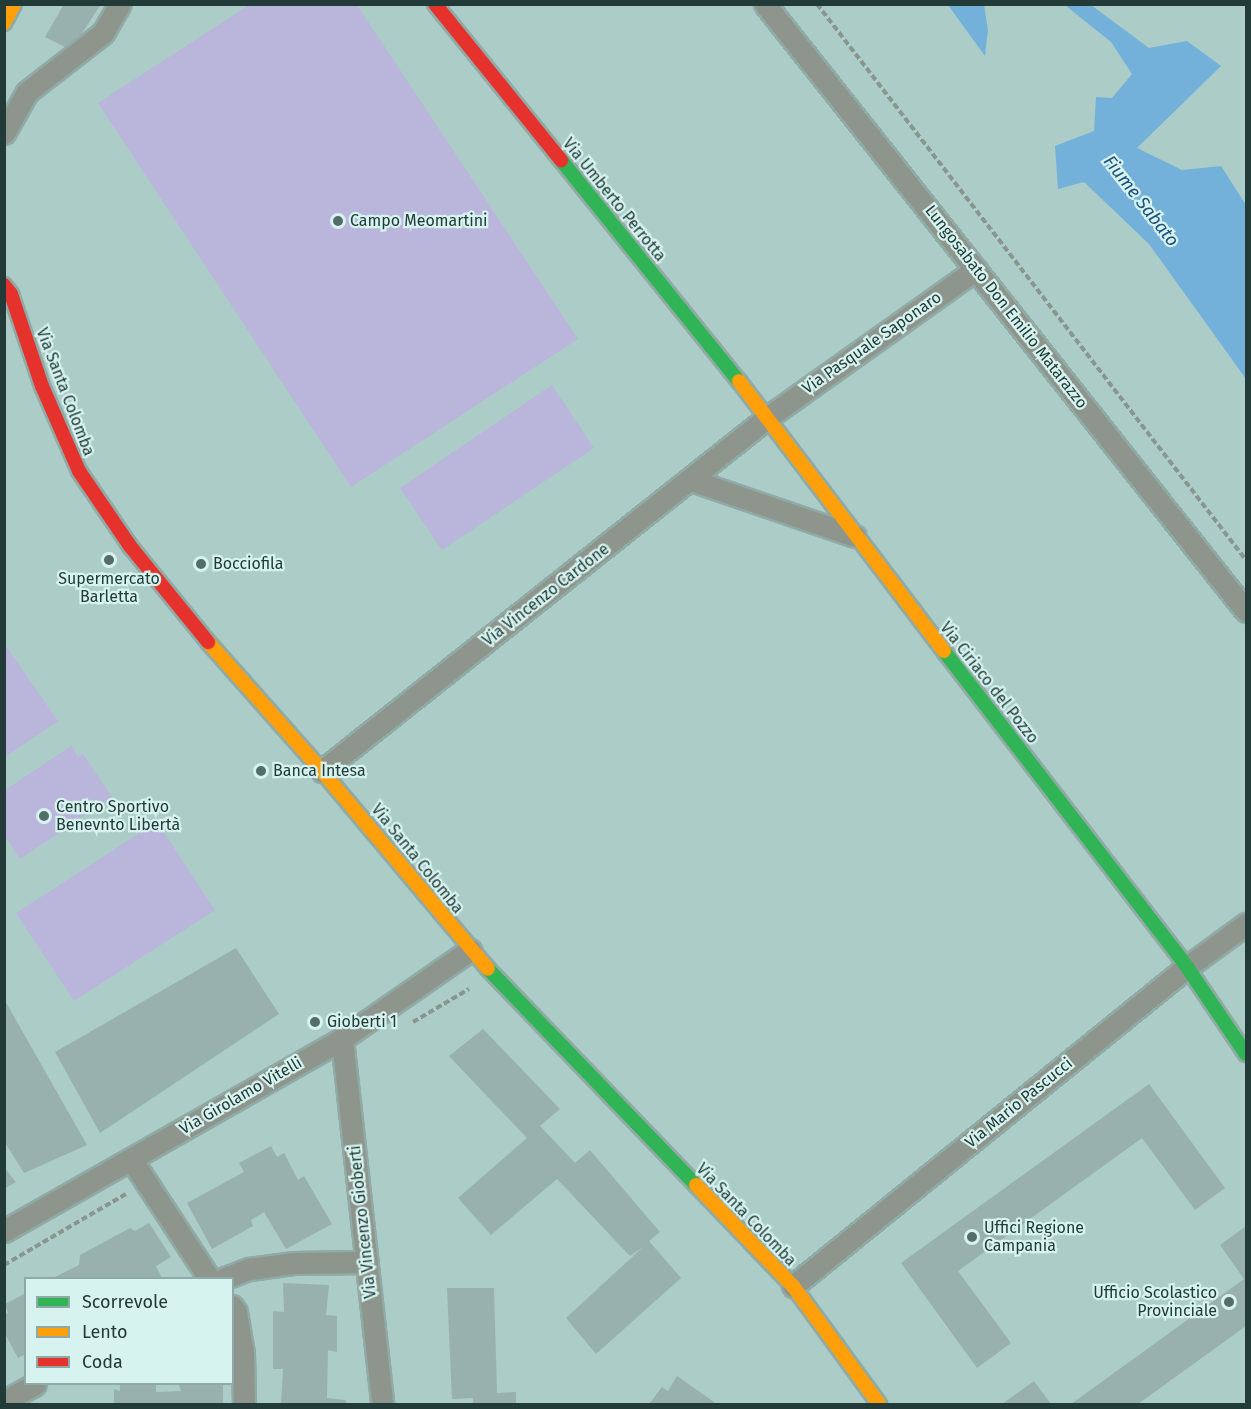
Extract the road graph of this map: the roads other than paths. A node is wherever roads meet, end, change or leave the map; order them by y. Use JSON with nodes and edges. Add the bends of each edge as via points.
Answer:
{"nodes":[{"id":1,"x":120,"y":4,"type":"edge"},
{"id":2,"x":435,"y":4,"type":"edge"},
{"id":3,"x":765,"y":4,"type":"edge"},
{"id":4,"x":11,"y":8,"type":"edge"},
{"id":5,"x":4,"y":23,"type":"edge"},
{"id":6,"x":4,"y":133,"type":"edge"},
{"id":7,"x":976,"y":269,"type":"junction"},
{"id":8,"x":4,"y":285,"type":"edge"},
{"id":9,"x":768,"y":417,"type":"junction"},
{"id":10,"x":692,"y":480,"type":"junction"},
{"id":11,"x":855,"y":536,"type":"junction"},
{"id":12,"x":1246,"y":610,"type":"edge"},
{"id":13,"x":322,"y":771,"type":"junction"},
{"id":14,"x":1246,"y":924,"type":"edge"},
{"id":15,"x":470,"y":950,"type":"junction"},
{"id":16,"x":1187,"y":967,"type":"junction"},
{"id":17,"x":342,"y":1039,"type":"junction"},
{"id":18,"x":1246,"y":1054,"type":"edge"},
{"id":19,"x":131,"y":1159,"type":"junction"},
{"id":20,"x":4,"y":1231,"type":"edge"},
{"id":21,"x":367,"y":1262,"type":"junction"},
{"id":22,"x":207,"y":1277,"type":"edge"},
{"id":23,"x":228,"y":1277,"type":"edge"},
{"id":24,"x":793,"y":1286,"type":"junction"},
{"id":25,"x":234,"y":1309,"type":"edge"},
{"id":26,"x":31,"y":1385,"type":"edge"},
{"id":27,"x":12,"y":1396,"type":"edge"},
{"id":28,"x":244,"y":1404,"type":"edge"},
{"id":29,"x":382,"y":1404,"type":"edge"},
{"id":30,"x":879,"y":1404,"type":"edge"}],
"edges":[{"from":1,"to":6,"type":"street","via":[[103,33],[27,92]]},
{"from":2,"to":9,"type":"street","name":"Via Umberto Perrotta"},
{"from":3,"to":7,"type":"street","name":"Lungosabato Don Emilio Matarazzo"},
{"from":4,"to":5,"type":"street"},
{"from":7,"to":9,"type":"street","name":"Via Pasquale Saponaro"},
{"from":7,"to":12,"type":"street","name":"Lungosabato Don Emilio Matarazzo"},
{"from":8,"to":13,"type":"street","name":"Via Santa Colomba","via":[[11,294],[42,386],[79,471],[130,546],[243,684]]},
{"from":9,"to":10,"type":"street","name":"Via Vincenzo Cardone"},
{"from":9,"to":11,"type":"street","name":"Via Ciriaco del Pozzo"},
{"from":10,"to":11,"type":"street"},
{"from":10,"to":13,"type":"street","name":"Via Vincenzo Cardone"},
{"from":11,"to":16,"type":"street","name":"Via Ciriaco del Pozzo"},
{"from":13,"to":15,"type":"street","name":"Via Santa Colomba"},
{"from":14,"to":16,"type":"street","name":"Via Mario Pascucci"},
{"from":15,"to":17,"type":"street","name":"Via Girolamo Vitelli"},
{"from":15,"to":24,"type":"street","name":"Via Santa Colomba"},
{"from":16,"to":18,"type":"street","name":"Via Ciriaco del Pozzo"},
{"from":16,"to":24,"type":"street","name":"Via Mario Pascucci"},
{"from":17,"to":19,"type":"street","name":"Via Girolamo Vitelli"},
{"from":17,"to":21,"type":"street","name":"Via Vincenzo Gioberti"},
{"from":19,"to":20,"type":"street","name":"Via Girolamo Vitelli"},
{"from":19,"to":22,"type":"street"},
{"from":21,"to":23,"type":"street","via":[[293,1263],[249,1269]]},
{"from":21,"to":29,"type":"street","name":"Via Vincenzo Gioberti"},
{"from":24,"to":30,"type":"street","name":"Via Santa Colomba"},
{"from":25,"to":28,"type":"street","via":[[243,1353]]},
{"from":26,"to":27,"type":"street"}]}
